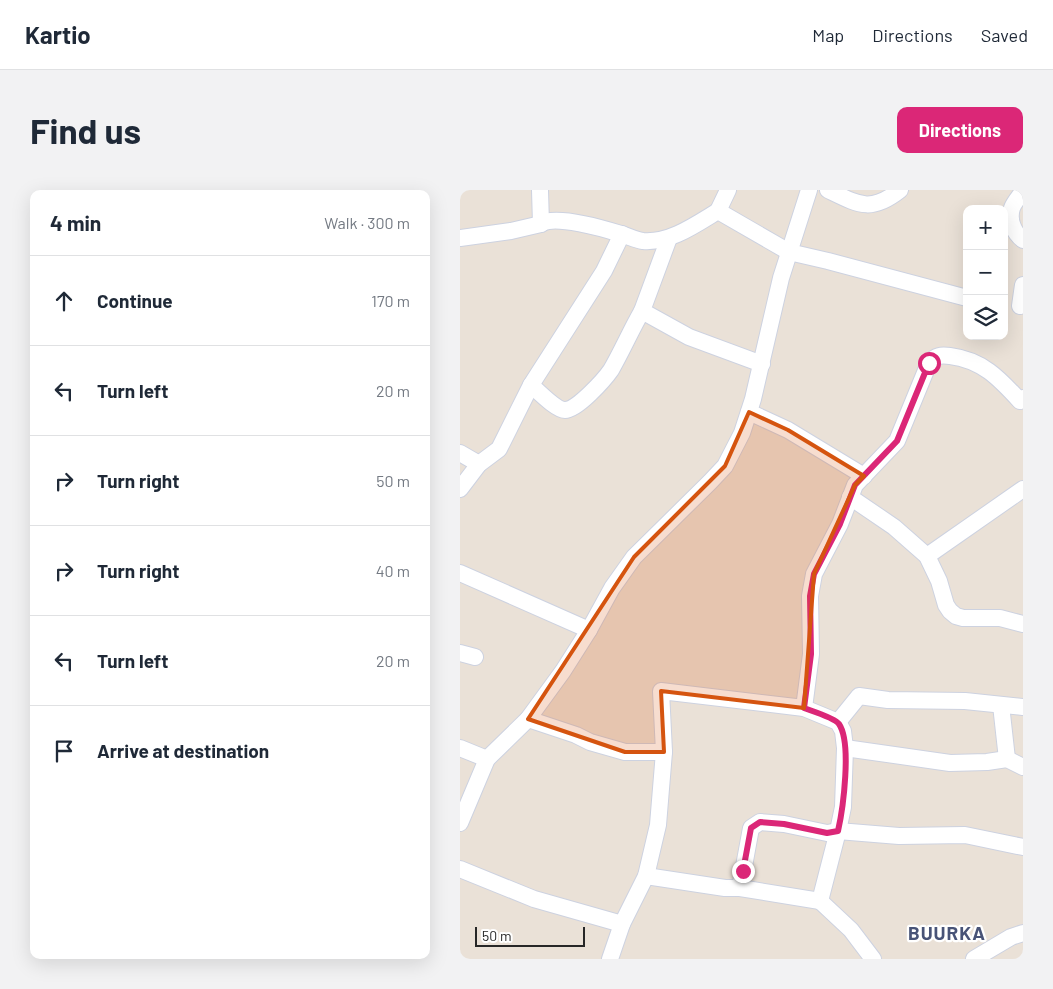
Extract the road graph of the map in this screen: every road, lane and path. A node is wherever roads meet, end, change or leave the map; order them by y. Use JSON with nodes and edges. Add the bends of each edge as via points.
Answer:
{"nodes":[{"id":1,"x":540,"y":190,"type":"edge"},
{"id":2,"x":728,"y":190,"type":"edge"},
{"id":3,"x":809,"y":190,"type":"edge"},
{"id":4,"x":828,"y":190,"type":"edge"},
{"id":5,"x":900,"y":190,"type":"edge"},
{"id":6,"x":1023,"y":191,"type":"edge"},
{"id":7,"x":718,"y":211,"type":"junction"},
{"id":8,"x":541,"y":224,"type":"junction"},
{"id":9,"x":622,"y":234,"type":"junction"},
{"id":10,"x":460,"y":238,"type":"edge"},
{"id":11,"x":669,"y":238,"type":"junction"},
{"id":12,"x":1023,"y":240,"type":"edge"},
{"id":13,"x":789,"y":252,"type":"junction"},
{"id":14,"x":1023,"y":285,"type":"edge"},
{"id":15,"x":963,"y":297,"type":"edge"},
{"id":16,"x":1016,"y":305,"type":"edge"},
{"id":17,"x":642,"y":311,"type":"junction"},
{"id":18,"x":762,"y":364,"type":"junction"},
{"id":19,"x":531,"y":385,"type":"junction"},
{"id":20,"x":1022,"y":402,"type":"edge"},
{"id":21,"x":748,"y":412,"type":"junction"},
{"id":22,"x":460,"y":453,"type":"edge"},
{"id":23,"x":479,"y":464,"type":"junction"},
{"id":24,"x":864,"y":476,"type":"junction"},
{"id":25,"x":460,"y":489,"type":"edge"},
{"id":26,"x":1023,"y":489,"type":"edge"},
{"id":27,"x":850,"y":497,"type":"junction"},
{"id":28,"x":927,"y":556,"type":"junction"},
{"id":29,"x":460,"y":573,"type":"edge"},
{"id":30,"x":1023,"y":624,"type":"edge"},
{"id":31,"x":589,"y":630,"type":"junction"},
{"id":32,"x":1001,"y":705,"type":"junction"},
{"id":33,"x":1023,"y":707,"type":"edge"},
{"id":34,"x":804,"y":708,"type":"junction"},
{"id":35,"x":528,"y":719,"type":"junction"},
{"id":36,"x":838,"y":722,"type":"junction"},
{"id":37,"x":460,"y":748,"type":"edge"},
{"id":38,"x":845,"y":748,"type":"junction"},
{"id":39,"x":664,"y":752,"type":"junction"},
{"id":40,"x":487,"y":759,"type":"junction"},
{"id":41,"x":1006,"y":759,"type":"junction"},
{"id":42,"x":1023,"y":767,"type":"edge"},
{"id":43,"x":460,"y":823,"type":"edge"},
{"id":44,"x":838,"y":831,"type":"junction"},
{"id":45,"x":1023,"y":848,"type":"edge"},
{"id":46,"x":460,"y":869,"type":"edge"},
{"id":47,"x":646,"y":876,"type":"junction"},
{"id":48,"x":740,"y":888,"type":"junction"},
{"id":49,"x":820,"y":902,"type":"junction"},
{"id":50,"x":622,"y":924,"type":"junction"},
{"id":51,"x":1023,"y":933,"type":"edge"},
{"id":52,"x":610,"y":959,"type":"edge"},
{"id":53,"x":873,"y":959,"type":"edge"},
{"id":54,"x":974,"y":959,"type":"edge"}],
"edges":[{"from":1,"to":8,"type":"street"},
{"from":2,"to":7,"type":"street"},
{"from":3,"to":13,"type":"street"},
{"from":4,"to":5,"type":"street","via":[[855,203],[873,205]]},
{"from":6,"to":12,"type":"street","via":[[1012,208],[1012,217],[1014,230]]},
{"from":7,"to":11,"type":"street"},
{"from":7,"to":13,"type":"street"},
{"from":8,"to":9,"type":"street","via":[[564,221]]},
{"from":8,"to":10,"type":"street"},
{"from":9,"to":11,"type":"street","via":[[642,241]]},
{"from":9,"to":19,"type":"street","via":[[604,271]]},
{"from":11,"to":17,"type":"street"},
{"from":13,"to":15,"type":"street"},
{"from":13,"to":18,"type":"street"},
{"from":14,"to":16,"type":"street"},
{"from":17,"to":18,"type":"street","via":[[689,337]]},
{"from":17,"to":19,"type":"street","via":[[610,371],[575,406],[559,409]]},
{"from":18,"to":21,"type":"street"},
{"from":19,"to":23,"type":"street","via":[[499,449]]},
{"from":20,"to":24,"type":"street","via":[[976,362],[934,357],[897,441]]},
{"from":21,"to":24,"type":"street","via":[[788,430]]},
{"from":21,"to":31,"type":"street","via":[[725,466],[634,557]]},
{"from":22,"to":23,"type":"street"},
{"from":23,"to":25,"type":"street"},
{"from":24,"to":27,"type":"street"},
{"from":26,"to":28,"type":"street"},
{"from":27,"to":28,"type":"street","via":[[894,527]]},
{"from":27,"to":34,"type":"street","via":[[814,574],[810,596],[811,654]]},
{"from":28,"to":30,"type":"street","via":[[939,580],[946,605],[956,616],[1000,618]]},
{"from":29,"to":31,"type":"street"},
{"from":31,"to":35,"type":"street"},
{"from":32,"to":33,"type":"street"},
{"from":32,"to":36,"type":"street","via":[[859,696]]},
{"from":32,"to":41,"type":"street"},
{"from":34,"to":36,"type":"street"},
{"from":34,"to":39,"type":"street","via":[[661,691]]},
{"from":35,"to":39,"type":"street","via":[[625,752]]},
{"from":35,"to":40,"type":"street"},
{"from":36,"to":38,"type":"street"},
{"from":37,"to":40,"type":"street"},
{"from":38,"to":41,"type":"street","via":[[950,763]]},
{"from":38,"to":44,"type":"street","via":[[843,807]]},
{"from":39,"to":47,"type":"street","via":[[658,825]]},
{"from":40,"to":43,"type":"street"},
{"from":41,"to":42,"type":"street"},
{"from":44,"to":45,"type":"street","via":[[899,836],[965,835]]},
{"from":44,"to":48,"type":"street","via":[[827,833],[760,822],[751,828]]},
{"from":44,"to":49,"type":"street"},
{"from":46,"to":50,"type":"street","via":[[534,899]]},
{"from":47,"to":48,"type":"street"},
{"from":47,"to":50,"type":"street"},
{"from":48,"to":49,"type":"street"},
{"from":49,"to":53,"type":"street","via":[[851,930]]},
{"from":50,"to":52,"type":"street"},
{"from":51,"to":54,"type":"street"}]}
